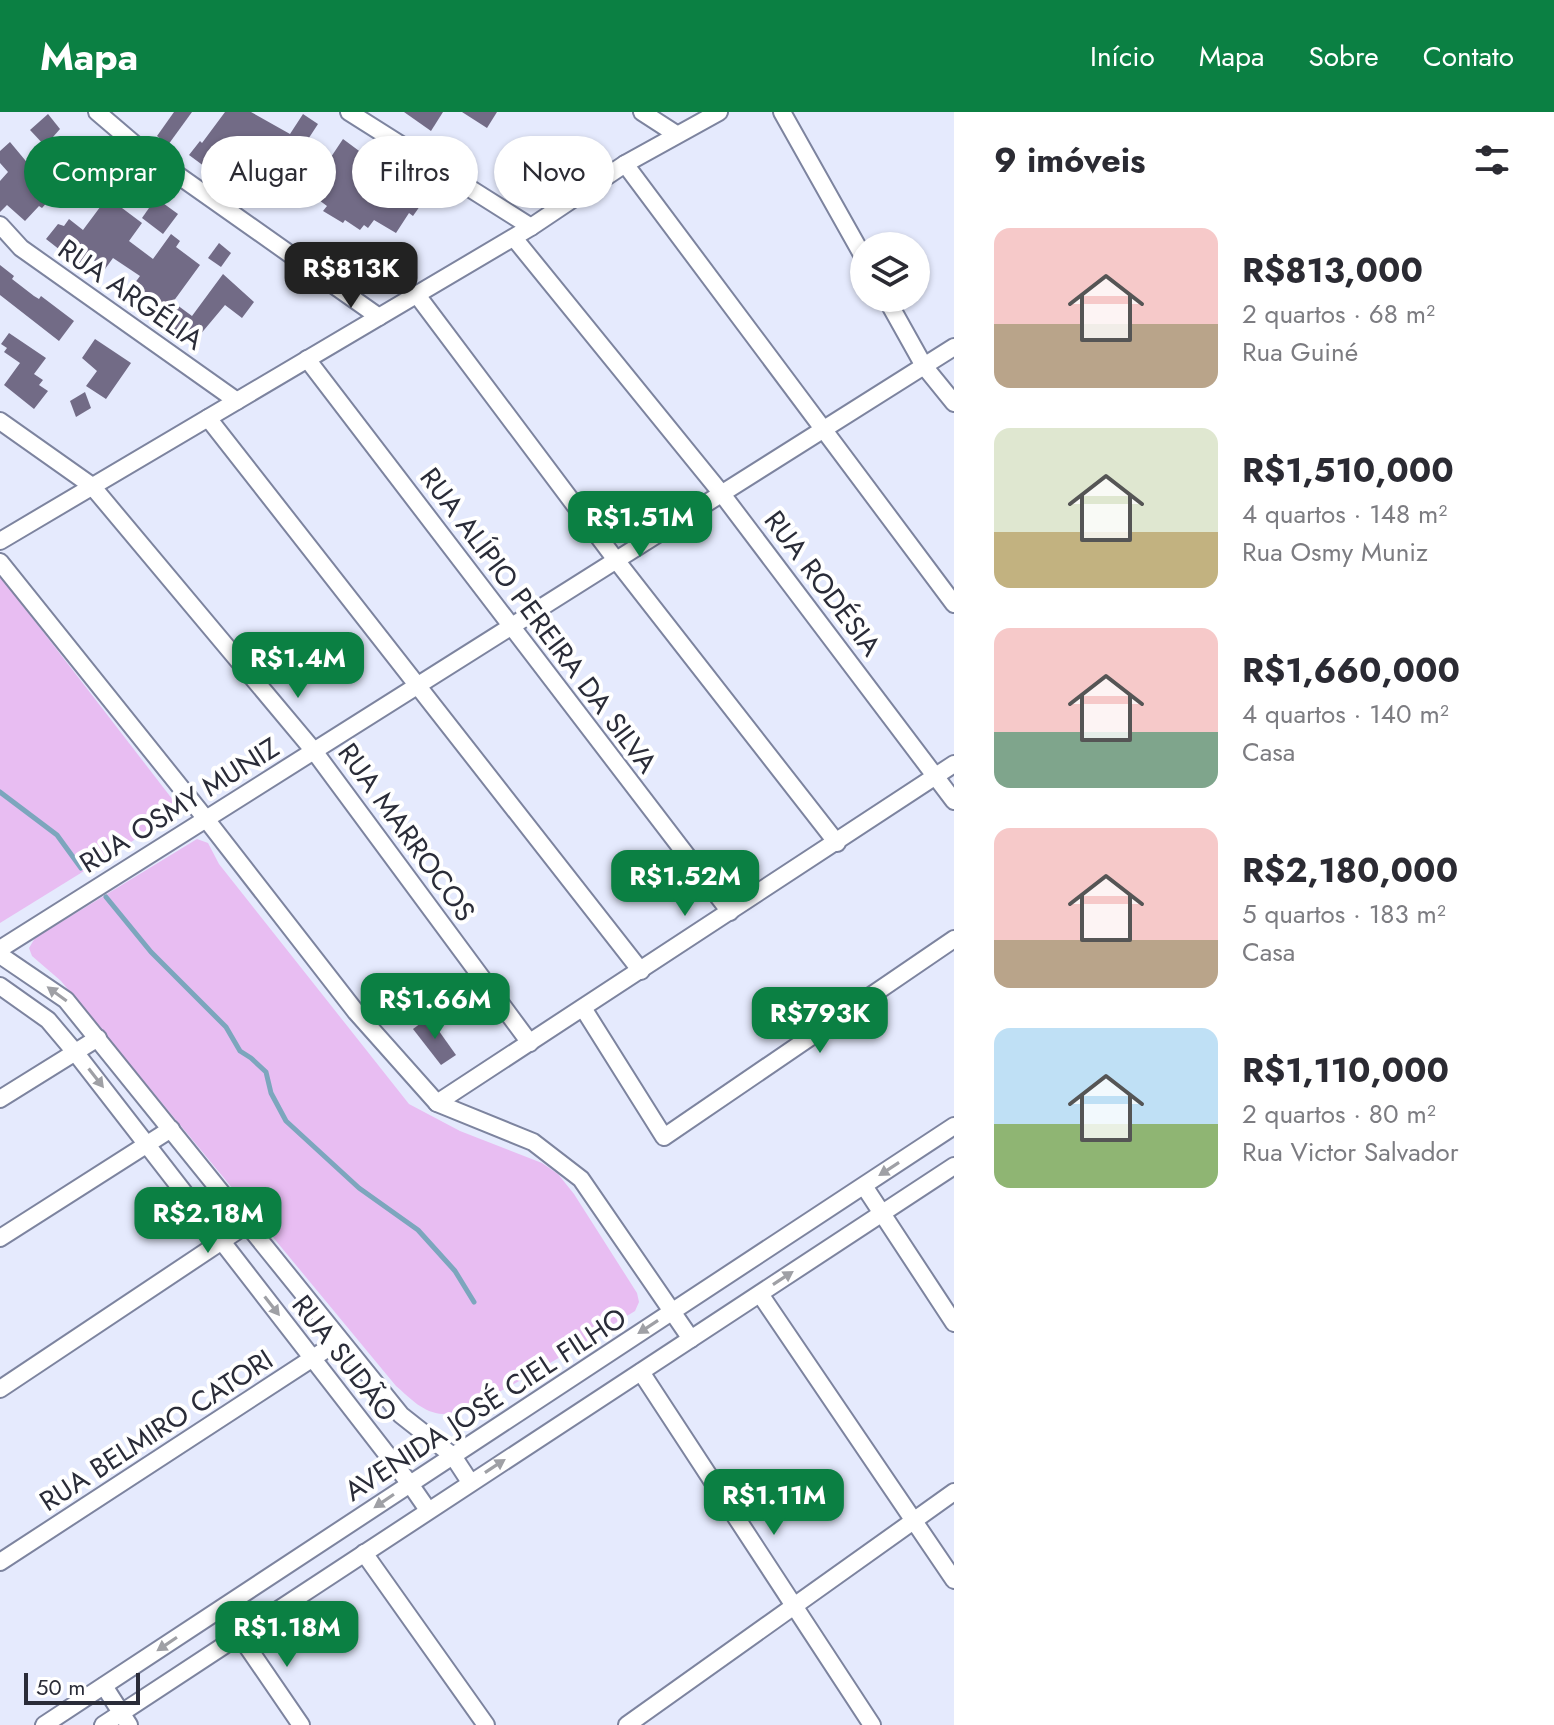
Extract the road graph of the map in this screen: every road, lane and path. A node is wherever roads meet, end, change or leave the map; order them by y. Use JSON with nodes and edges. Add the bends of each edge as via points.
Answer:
{"nodes":[{"id":1,"x":97,"y":112,"type":"edge"},
{"id":2,"x":349,"y":112,"type":"edge"},
{"id":3,"x":642,"y":112,"type":"edge"},
{"id":4,"x":719,"y":112,"type":"edge"},
{"id":5,"x":782,"y":112,"type":"edge"},
{"id":6,"x":676,"y":134,"type":"junction"},
{"id":7,"x":625,"y":164,"type":"junction"},
{"id":8,"x":0,"y":225,"type":"edge"},
{"id":9,"x":531,"y":227,"type":"junction"},
{"id":10,"x":850,"y":233,"type":"edge"},
{"id":11,"x":514,"y":238,"type":"junction"},
{"id":12,"x":417,"y":295,"type":"junction"},
{"id":13,"x":894,"y":312,"type":"edge"},
{"id":14,"x":379,"y":317,"type":"junction"},
{"id":15,"x":954,"y":347,"type":"edge"},
{"id":16,"x":307,"y":359,"type":"junction"},
{"id":17,"x":924,"y":366,"type":"junction"},
{"id":18,"x":237,"y":401,"type":"junction"},
{"id":19,"x":954,"y":403,"type":"edge"},
{"id":20,"x":208,"y":418,"type":"junction"},
{"id":21,"x":0,"y":421,"type":"edge"},
{"id":22,"x":823,"y":430,"type":"junction"},
{"id":23,"x":92,"y":486,"type":"junction"},
{"id":24,"x":722,"y":494,"type":"junction"},
{"id":25,"x":0,"y":541,"type":"edge"},
{"id":26,"x":616,"y":560,"type":"junction"},
{"id":27,"x":0,"y":562,"type":"edge"},
{"id":28,"x":954,"y":604,"type":"edge"},
{"id":29,"x":512,"y":626,"type":"junction"},
{"id":30,"x":417,"y":685,"type":"junction"},
{"id":31,"x":314,"y":751,"type":"junction"},
{"id":32,"x":954,"y":764,"type":"edge"},
{"id":33,"x":937,"y":776,"type":"junction"},
{"id":34,"x":954,"y":801,"type":"edge"},
{"id":35,"x":206,"y":819,"type":"junction"},
{"id":36,"x":837,"y":843,"type":"junction"},
{"id":37,"x":730,"y":912,"type":"junction"},
{"id":38,"x":954,"y":939,"type":"edge"},
{"id":39,"x":0,"y":952,"type":"edge"},
{"id":40,"x":641,"y":971,"type":"junction"},
{"id":41,"x":0,"y":986,"type":"edge"},
{"id":42,"x":583,"y":1008,"type":"junction"},
{"id":43,"x":98,"y":1038,"type":"junction"},
{"id":44,"x":530,"y":1043,"type":"junction"},
{"id":45,"x":75,"y":1052,"type":"junction"},
{"id":46,"x":0,"y":1099,"type":"edge"},
{"id":47,"x":437,"y":1103,"type":"junction"},
{"id":48,"x":954,"y":1126,"type":"edge"},
{"id":49,"x":171,"y":1129,"type":"junction"},
{"id":50,"x":148,"y":1144,"type":"junction"},
{"id":51,"x":954,"y":1166,"type":"edge"},
{"id":52,"x":864,"y":1186,"type":"junction"},
{"id":53,"x":882,"y":1213,"type":"junction"},
{"id":54,"x":246,"y":1225,"type":"junction"},
{"id":55,"x":0,"y":1238,"type":"edge"},
{"id":56,"x":223,"y":1241,"type":"junction"},
{"id":57,"x":760,"y":1294,"type":"junction"},
{"id":58,"x":673,"y":1311,"type":"junction"},
{"id":59,"x":954,"y":1323,"type":"edge"},
{"id":60,"x":691,"y":1339,"type":"junction"},
{"id":61,"x":339,"y":1341,"type":"junction"},
{"id":62,"x":313,"y":1358,"type":"junction"},
{"id":63,"x":641,"y":1372,"type":"junction"},
{"id":64,"x":0,"y":1389,"type":"edge"},
{"id":65,"x":453,"y":1456,"type":"junction"},
{"id":66,"x":470,"y":1482,"type":"junction"},
{"id":67,"x":410,"y":1484,"type":"junction"},
{"id":68,"x":954,"y":1492,"type":"edge"},
{"id":69,"x":428,"y":1510,"type":"junction"},
{"id":70,"x":913,"y":1521,"type":"junction"},
{"id":71,"x":364,"y":1553,"type":"junction"},
{"id":72,"x":0,"y":1562,"type":"edge"},
{"id":73,"x":954,"y":1580,"type":"edge"},
{"id":74,"x":796,"y":1606,"type":"junction"},
{"id":75,"x":240,"y":1636,"type":"junction"},
{"id":76,"x":104,"y":1686,"type":"junction"},
{"id":77,"x":125,"y":1719,"type":"edge"},
{"id":78,"x":44,"y":1725,"type":"edge"},
{"id":79,"x":103,"y":1725,"type":"edge"},
{"id":80,"x":301,"y":1725,"type":"edge"},
{"id":81,"x":486,"y":1725,"type":"edge"},
{"id":82,"x":627,"y":1725,"type":"edge"},
{"id":83,"x":872,"y":1725,"type":"edge"}],
"edges":[{"from":1,"to":14,"type":"street","via":[[138,147]]},
{"from":2,"to":9,"type":"street"},
{"from":3,"to":6,"type":"street"},
{"from":4,"to":6,"type":"street"},
{"from":5,"to":10,"type":"street"},
{"from":6,"to":7,"type":"street"},
{"from":7,"to":9,"type":"street"},
{"from":7,"to":22,"type":"street"},
{"from":8,"to":18,"type":"street","name":"RUA ARGÉLIA","via":[[21,248]]},
{"from":9,"to":11,"type":"street"},
{"from":11,"to":12,"type":"street"},
{"from":11,"to":24,"type":"street","name":"RUA RODÉSIA"},
{"from":12,"to":14,"type":"street"},
{"from":12,"to":26,"type":"street"},
{"from":13,"to":17,"type":"street"},
{"from":14,"to":16,"type":"street"},
{"from":15,"to":17,"type":"street","name":"RUA OSMY MUNIZ"},
{"from":16,"to":18,"type":"street"},
{"from":16,"to":29,"type":"street","name":"RUA ALÍPIO PEREIRA DA SILVA"},
{"from":17,"to":19,"type":"street"},
{"from":17,"to":22,"type":"street","name":"RUA OSMY MUNIZ"},
{"from":18,"to":20,"type":"street"},
{"from":20,"to":23,"type":"street"},
{"from":20,"to":30,"type":"street"},
{"from":21,"to":23,"type":"street","name":"RUA MARROCOS"},
{"from":22,"to":24,"type":"street","name":"RUA OSMY MUNIZ"},
{"from":22,"to":28,"type":"street"},
{"from":23,"to":25,"type":"street"},
{"from":23,"to":31,"type":"street","name":"RUA MARROCOS"},
{"from":24,"to":26,"type":"street","name":"RUA OSMY MUNIZ"},
{"from":24,"to":33,"type":"street","name":"RUA RODÉSIA"},
{"from":26,"to":29,"type":"street","name":"RUA OSMY MUNIZ"},
{"from":26,"to":36,"type":"street"},
{"from":27,"to":35,"type":"street"},
{"from":29,"to":30,"type":"street","name":"RUA OSMY MUNIZ"},
{"from":29,"to":37,"type":"street","name":"RUA ALÍPIO PEREIRA DA SILVA"},
{"from":30,"to":31,"type":"street","name":"RUA OSMY MUNIZ"},
{"from":30,"to":40,"type":"street"},
{"from":31,"to":35,"type":"street","name":"RUA OSMY MUNIZ"},
{"from":31,"to":44,"type":"street","name":"RUA MARROCOS"},
{"from":32,"to":33,"type":"street"},
{"from":33,"to":34,"type":"street","name":"RUA RODÉSIA"},
{"from":33,"to":36,"type":"street"},
{"from":35,"to":39,"type":"street","name":"RUA OSMY MUNIZ"},
{"from":35,"to":47,"type":"street","via":[[356,1012]]},
{"from":36,"to":37,"type":"street"},
{"from":37,"to":40,"type":"street"},
{"from":38,"to":42,"type":"street","via":[[664,1137]]},
{"from":43,"to":39,"type":"street","name":"RUA SUDÃO","one_way":true,"via":[[66,1000]]},
{"from":40,"to":42,"type":"street"},
{"from":41,"to":45,"type":"street","name":"RUA SUDÃO","via":[[48,1020]]},
{"from":42,"to":44,"type":"street"},
{"from":43,"to":45,"type":"street"},
{"from":43,"to":49,"type":"street","name":"RUA SUDÃO"},
{"from":44,"to":47,"type":"street"},
{"from":45,"to":46,"type":"street"},
{"from":45,"to":50,"type":"street","name":"RUA SUDÃO","one_way":true},
{"from":47,"to":58,"type":"street","via":[[533,1142],[581,1179]]},
{"from":48,"to":52,"type":"street","name":"AVENIDA JOSÉ CIEL FILHO","one_way":true},
{"from":49,"to":50,"type":"street"},
{"from":49,"to":54,"type":"street","name":"RUA SUDÃO"},
{"from":50,"to":55,"type":"street"},
{"from":50,"to":56,"type":"street","name":"RUA SUDÃO"},
{"from":51,"to":53,"type":"street","name":"AVENIDA JOSÉ CIEL FILHO"},
{"from":52,"to":53,"type":"street"},
{"from":52,"to":58,"type":"street","name":"AVENIDA JOSÉ CIEL FILHO"},
{"from":57,"to":53,"type":"street","name":"AVENIDA JOSÉ CIEL FILHO","one_way":true},
{"from":53,"to":59,"type":"street"},
{"from":54,"to":56,"type":"street"},
{"from":54,"to":61,"type":"street","name":"RUA SUDÃO"},
{"from":56,"to":62,"type":"street","name":"RUA SUDÃO","one_way":true},
{"from":56,"to":64,"type":"street"},
{"from":57,"to":60,"type":"street","name":"AVENIDA JOSÉ CIEL FILHO"},
{"from":57,"to":70,"type":"street"},
{"from":58,"to":60,"type":"street"},
{"from":58,"to":65,"type":"street","name":"AVENIDA JOSÉ CIEL FILHO","one_way":true},
{"from":60,"to":63,"type":"street","name":"AVENIDA JOSÉ CIEL FILHO"},
{"from":61,"to":62,"type":"street","name":"RUA BELMIRO CATORI"},
{"from":61,"to":65,"type":"street","name":"RUA SUDÃO","via":[[401,1415]]},
{"from":62,"to":67,"type":"street","name":"RUA SUDÃO"},
{"from":62,"to":72,"type":"street","name":"RUA BELMIRO CATORI"},
{"from":66,"to":63,"type":"street","name":"AVENIDA JOSÉ CIEL FILHO","one_way":true},
{"from":63,"to":74,"type":"street"},
{"from":65,"to":66,"type":"street","name":"RUA SUDÃO"},
{"from":65,"to":67,"type":"street","name":"AVENIDA JOSÉ CIEL FILHO"},
{"from":66,"to":69,"type":"street","name":"AVENIDA JOSÉ CIEL FILHO"},
{"from":67,"to":69,"type":"street","name":"RUA SUDÃO"},
{"from":67,"to":76,"type":"street","name":"AVENIDA JOSÉ CIEL FILHO","one_way":true},
{"from":68,"to":70,"type":"street"},
{"from":69,"to":71,"type":"street","name":"AVENIDA JOSÉ CIEL FILHO"},
{"from":70,"to":73,"type":"street"},
{"from":70,"to":74,"type":"street"},
{"from":71,"to":75,"type":"street","name":"AVENIDA JOSÉ CIEL FILHO"},
{"from":71,"to":81,"type":"street"},
{"from":74,"to":82,"type":"street"},
{"from":74,"to":83,"type":"street"},
{"from":75,"to":77,"type":"street","name":"AVENIDA JOSÉ CIEL FILHO"},
{"from":75,"to":80,"type":"street"},
{"from":76,"to":77,"type":"street"},
{"from":76,"to":78,"type":"street","name":"AVENIDA JOSÉ CIEL FILHO"},
{"from":77,"to":79,"type":"street","name":"AVENIDA JOSÉ CIEL FILHO"}]}
